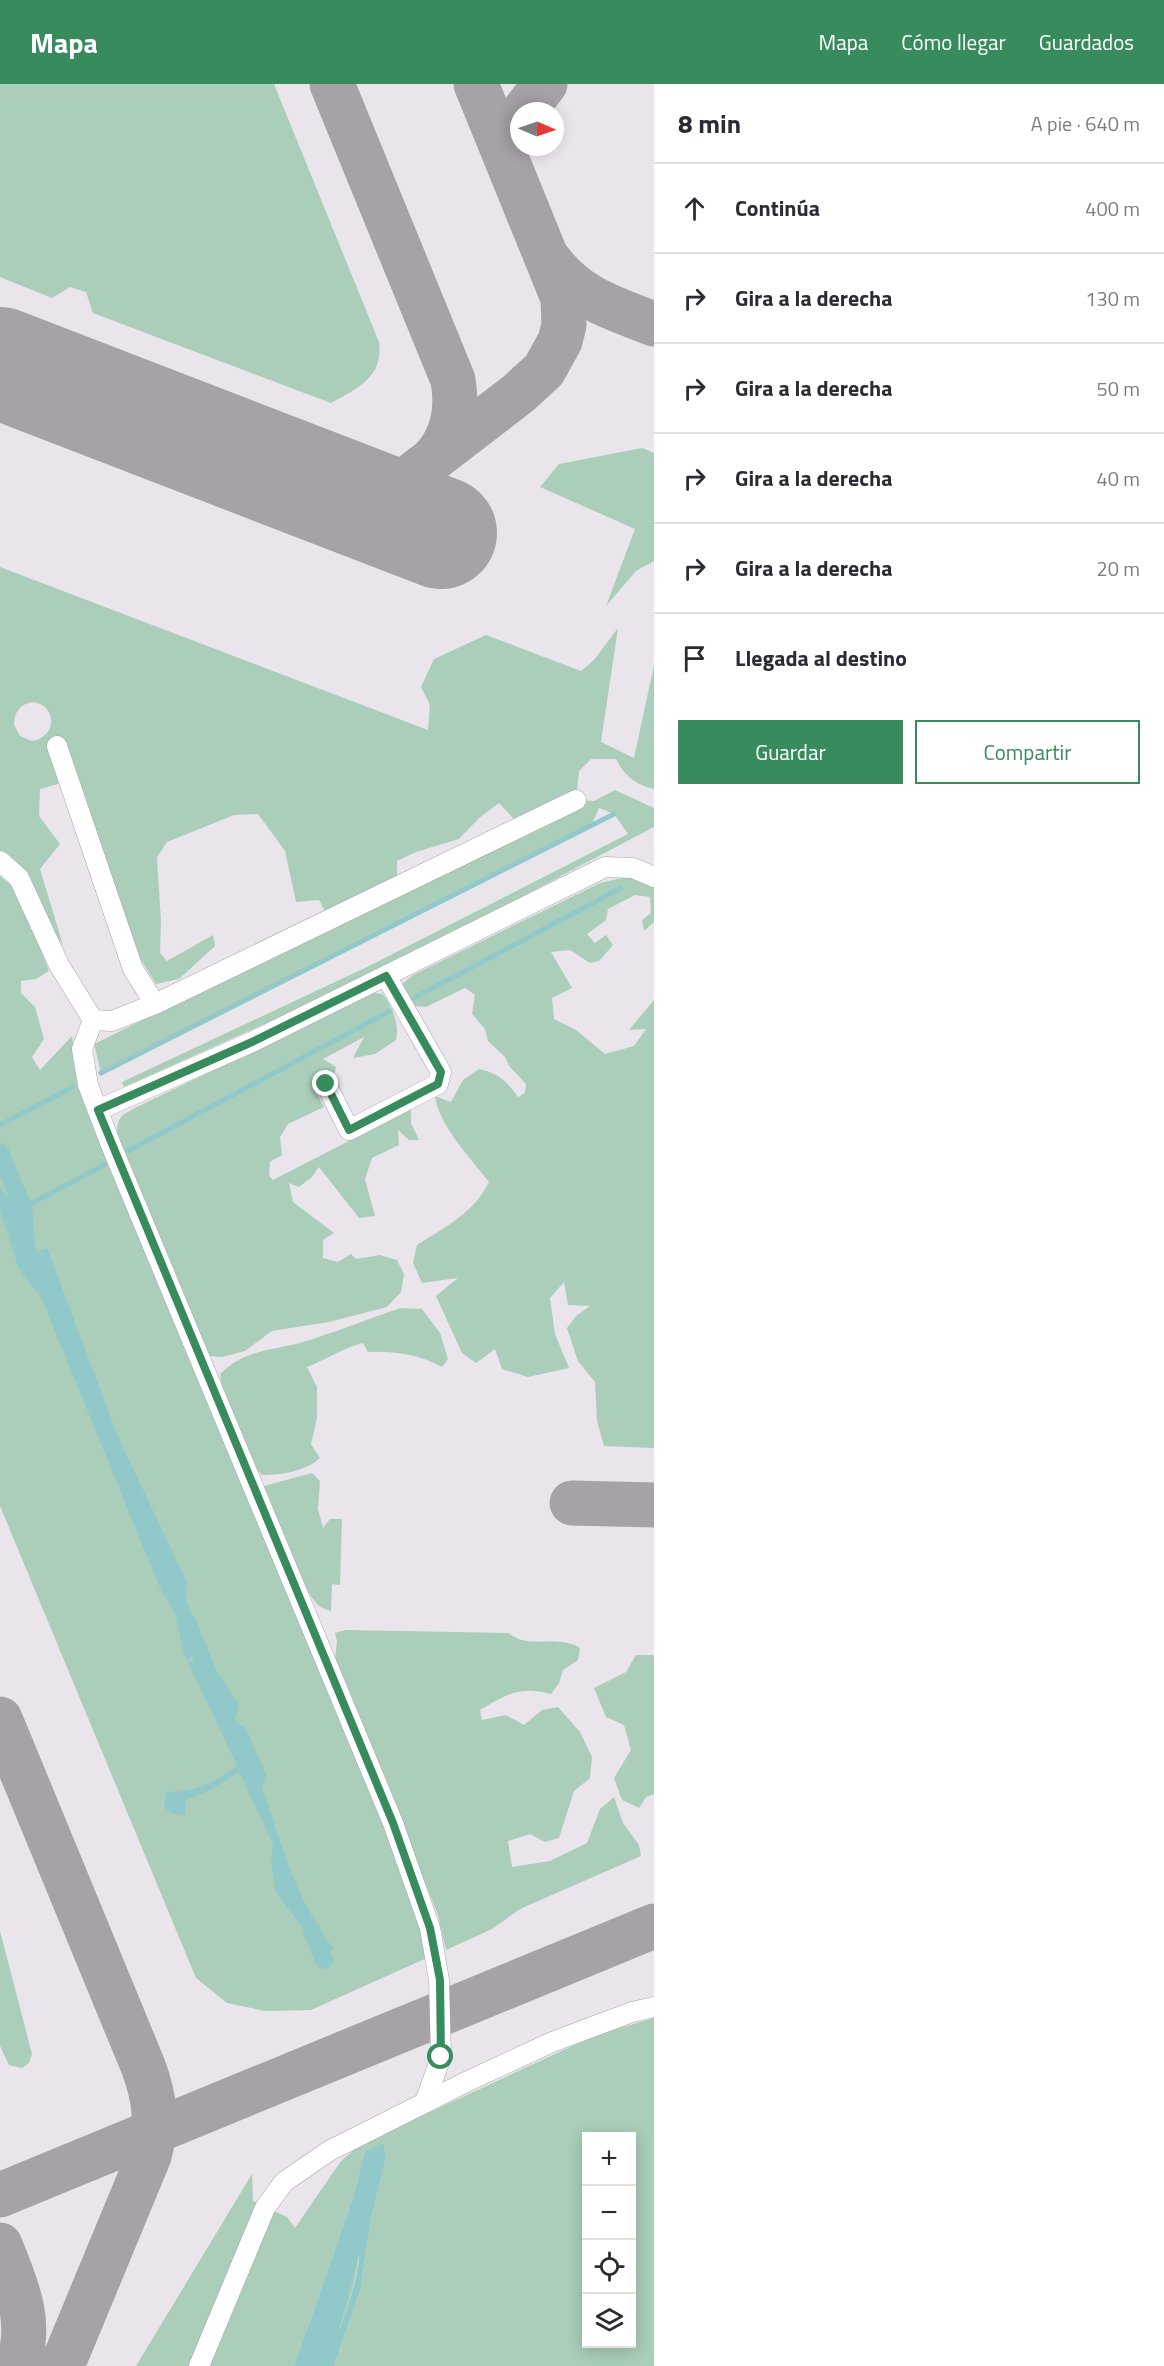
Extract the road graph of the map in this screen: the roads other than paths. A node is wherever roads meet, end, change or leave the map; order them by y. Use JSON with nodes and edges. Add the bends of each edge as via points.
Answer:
{"nodes":[{"id":1,"x":57,"y":746,"type":"dead end"},
{"id":2,"x":576,"y":800,"type":"dead end"},
{"id":3,"x":0,"y":861,"type":"edge"},
{"id":4,"x":654,"y":877,"type":"edge"},
{"id":5,"x":386,"y":976,"type":"junction"},
{"id":6,"x":155,"y":1004,"type":"junction"},
{"id":7,"x":93,"y":1020,"type":"junction"},
{"id":8,"x":326,"y":1084,"type":"dead end"},
{"id":9,"x":98,"y":1110,"type":"junction"},
{"id":10,"x":654,"y":2007,"type":"edge"},
{"id":11,"x":425,"y":2102,"type":"junction"},
{"id":12,"x":199,"y":2366,"type":"edge"}],
"edges":[{"from":1,"to":6,"type":"lane","via":[[133,969]]},
{"from":2,"to":6,"type":"lane"},
{"from":3,"to":7,"type":"lane","via":[[19,878],[59,965]]},
{"from":4,"to":5,"type":"lane","via":[[633,868],[605,867]]},
{"from":5,"to":8,"type":"lane","via":[[441,1072],[438,1084],[349,1130]]},
{"from":5,"to":9,"type":"lane","via":[[252,1042]]},
{"from":6,"to":7,"type":"lane","via":[[112,1021]]},
{"from":7,"to":9,"type":"lane","via":[[82,1049],[88,1085]]},
{"from":9,"to":11,"type":"lane","via":[[393,1823],[430,1928],[440,1980],[441,2057]]},
{"from":10,"to":11,"type":"lane","via":[[552,2042]]},
{"from":11,"to":12,"type":"lane","via":[[328,2151],[284,2182],[265,2208]]}]}
